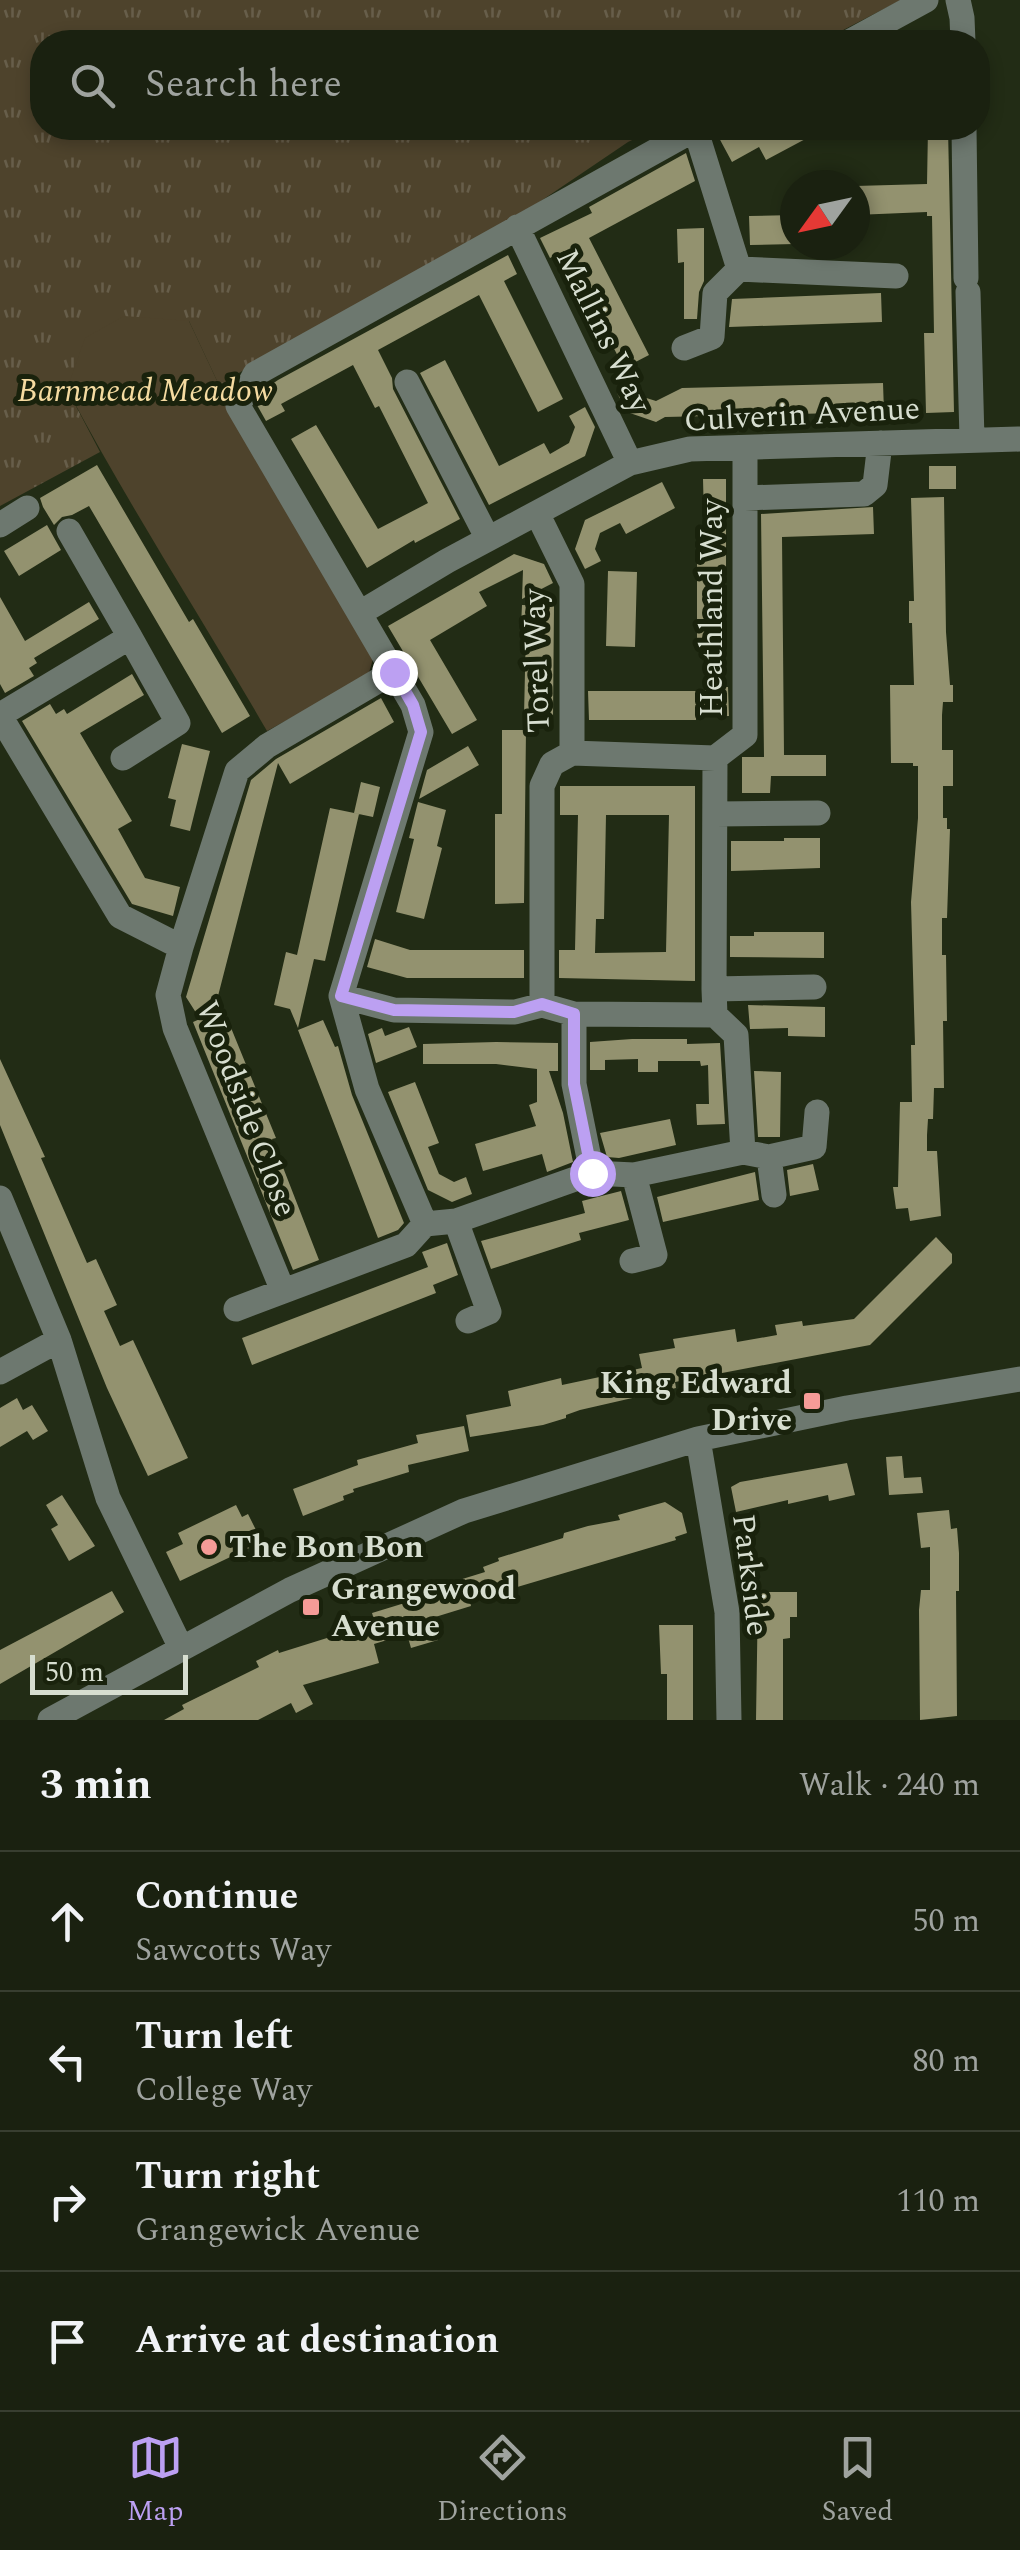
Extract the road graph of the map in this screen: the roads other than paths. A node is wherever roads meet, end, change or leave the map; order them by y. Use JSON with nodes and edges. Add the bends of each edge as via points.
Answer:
{"nodes":[{"id":1,"x":926,"y":0,"type":"edge"},
{"id":2,"x":958,"y":0,"type":"edge"},
{"id":3,"x":872,"y":30,"type":"edge"},
{"id":4,"x":962,"y":30,"type":"edge"},
{"id":5,"x":674,"y":140,"type":"edge"},
{"id":6,"x":700,"y":140,"type":"edge"},
{"id":7,"x":964,"y":140,"type":"edge"},
{"id":8,"x":518,"y":227,"type":"junction"},
{"id":9,"x":739,"y":269,"type":"junction"},
{"id":10,"x":896,"y":276,"type":"dead end"},
{"id":11,"x":684,"y":348,"type":"dead end"},
{"id":12,"x":407,"y":382,"type":"dead end"},
{"id":13,"x":1020,"y":439,"type":"edge"},
{"id":14,"x":972,"y":440,"type":"junction"},
{"id":15,"x":880,"y":443,"type":"junction"},
{"id":16,"x":745,"y":448,"type":"junction"},
{"id":17,"x":630,"y":463,"type":"junction"},
{"id":18,"x":745,"y":498,"type":"junction"},
{"id":19,"x":27,"y":508,"type":"dead end"},
{"id":20,"x":537,"y":513,"type":"junction"},
{"id":21,"x":0,"y":525,"type":"edge"},
{"id":22,"x":69,"y":531,"type":"dead end"},
{"id":23,"x":488,"y":539,"type":"junction"},
{"id":24,"x":360,"y":612,"type":"junction"},
{"id":25,"x":130,"y":638,"type":"junction"},
{"id":26,"x":394,"y":672,"type":"junction"},
{"id":27,"x":0,"y":715,"type":"edge"},
{"id":28,"x":572,"y":753,"type":"junction"},
{"id":29,"x":123,"y":758,"type":"dead end"},
{"id":30,"x":716,"y":758,"type":"junction"},
{"id":31,"x":818,"y":813,"type":"dead end"},
{"id":32,"x":716,"y":814,"type":"junction"},
{"id":33,"x":181,"y":947,"type":"junction"},
{"id":34,"x":814,"y":987,"type":"dead end"},
{"id":35,"x":714,"y":988,"type":"junction"},
{"id":36,"x":341,"y":996,"type":"junction"},
{"id":37,"x":542,"y":1004,"type":"junction"},
{"id":38,"x":574,"y":1014,"type":"junction"},
{"id":39,"x":715,"y":1016,"type":"junction"},
{"id":40,"x":818,"y":1112,"type":"dead end"},
{"id":41,"x":756,"y":1155,"type":"junction"},
{"id":42,"x":592,"y":1173,"type":"junction"},
{"id":43,"x":634,"y":1175,"type":"junction"},
{"id":44,"x":774,"y":1195,"type":"dead end"},
{"id":45,"x":0,"y":1198,"type":"edge"},
{"id":46,"x":456,"y":1221,"type":"junction"},
{"id":47,"x":426,"y":1224,"type":"junction"},
{"id":48,"x":632,"y":1261,"type":"dead end"},
{"id":49,"x":283,"y":1291,"type":"junction"},
{"id":50,"x":236,"y":1310,"type":"dead end"},
{"id":51,"x":468,"y":1321,"type":"dead end"},
{"id":52,"x":59,"y":1340,"type":"junction"},
{"id":53,"x":0,"y":1372,"type":"edge"},
{"id":54,"x":1020,"y":1379,"type":"edge"},
{"id":55,"x":698,"y":1438,"type":"junction"},
{"id":56,"x":180,"y":1648,"type":"junction"},
{"id":57,"x":50,"y":1720,"type":"edge"},
{"id":58,"x":729,"y":1720,"type":"edge"}],
"edges":[{"from":1,"to":3,"type":"street"},
{"from":2,"to":4,"type":"street"},
{"from":5,"to":8,"type":"street"},
{"from":6,"to":9,"type":"street"},
{"from":7,"to":14,"type":"street"},
{"from":8,"to":17,"type":"street","name":"Mallins Way"},
{"from":8,"to":24,"type":"street","via":[[255,374],[238,406]]},
{"from":9,"to":10,"type":"street"},
{"from":9,"to":11,"type":"street","via":[[716,292],[712,337]]},
{"from":12,"to":23,"type":"street"},
{"from":13,"to":14,"type":"street","name":"Culverin Avenue"},
{"from":14,"to":15,"type":"street","name":"Culverin Avenue"},
{"from":15,"to":16,"type":"street","name":"Culverin Avenue"},
{"from":15,"to":18,"type":"street","via":[[876,485],[864,494]]},
{"from":16,"to":17,"type":"street","name":"Culverin Avenue","via":[[690,449]]},
{"from":16,"to":18,"type":"street","name":"Heathland Way"},
{"from":17,"to":20,"type":"street","name":"Culverin Avenue"},
{"from":18,"to":30,"type":"street","name":"Heathland Way","via":[[745,735]]},
{"from":19,"to":21,"type":"street"},
{"from":20,"to":23,"type":"street","name":"Culverin Avenue"},
{"from":20,"to":28,"type":"street","name":"Torel Way","via":[[572,584]]},
{"from":22,"to":25,"type":"street"},
{"from":23,"to":24,"type":"street","name":"Culverin Avenue"},
{"from":24,"to":26,"type":"street"},
{"from":25,"to":27,"type":"street"},
{"from":25,"to":29,"type":"street","via":[[178,723]]},
{"from":26,"to":33,"type":"street","name":"Woodside Close","via":[[266,746],[238,771]]},
{"from":26,"to":36,"type":"street","via":[[421,732]]},
{"from":27,"to":33,"type":"street","via":[[120,916]]},
{"from":28,"to":30,"type":"street"},
{"from":28,"to":37,"type":"street","via":[[552,764],[542,786]]},
{"from":30,"to":32,"type":"street","name":"Heathland Way"},
{"from":31,"to":32,"type":"street"},
{"from":32,"to":35,"type":"street","name":"Heathland Way"},
{"from":33,"to":49,"type":"street","name":"Woodside Close","via":[[168,996],[175,1028]]},
{"from":34,"to":35,"type":"street"},
{"from":35,"to":39,"type":"street","name":"Heathland Way"},
{"from":36,"to":37,"type":"street","via":[[394,1010],[514,1012]]},
{"from":36,"to":47,"type":"street","via":[[366,1089]]},
{"from":37,"to":38,"type":"street"},
{"from":38,"to":39,"type":"street"},
{"from":38,"to":42,"type":"street","via":[[574,1084]]},
{"from":39,"to":41,"type":"street","name":"Heathland Way","via":[[736,1035]]},
{"from":40,"to":41,"type":"street","via":[[814,1148]]},
{"from":41,"to":43,"type":"street"},
{"from":41,"to":44,"type":"street","name":"Heathland Way"},
{"from":42,"to":43,"type":"street"},
{"from":42,"to":46,"type":"street"},
{"from":43,"to":48,"type":"street","via":[[655,1255]]},
{"from":45,"to":52,"type":"street"},
{"from":46,"to":47,"type":"street"},
{"from":46,"to":51,"type":"street","via":[[489,1312]]},
{"from":47,"to":49,"type":"street","via":[[406,1245]]},
{"from":49,"to":50,"type":"street"},
{"from":52,"to":53,"type":"street"},
{"from":52,"to":56,"type":"street","via":[[108,1498]]},
{"from":54,"to":55,"type":"street"},
{"from":55,"to":56,"type":"street","via":[[464,1511]]},
{"from":55,"to":58,"type":"street","name":"Parkside","via":[[727,1612]]},
{"from":56,"to":57,"type":"street"}]}
